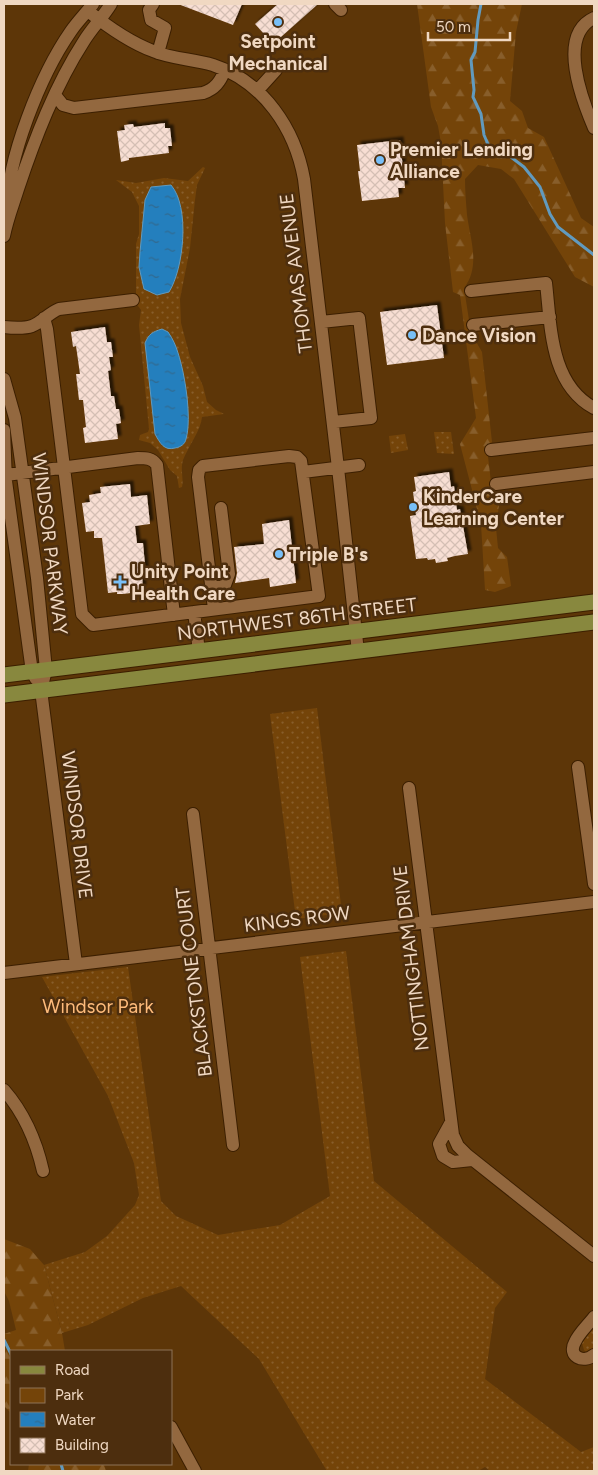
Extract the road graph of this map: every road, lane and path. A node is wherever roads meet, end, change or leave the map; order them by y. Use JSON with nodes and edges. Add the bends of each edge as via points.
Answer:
{"nodes":[{"id":1,"x":111,"y":4,"type":"edge"},
{"id":2,"x":153,"y":4,"type":"edge"},
{"id":3,"x":91,"y":7,"type":"edge"},
{"id":4,"x":594,"y":18,"type":"edge"},
{"id":5,"x":100,"y":20,"type":"junction"},
{"id":6,"x":158,"y":53,"type":"junction"},
{"id":7,"x":225,"y":70,"type":"junction"},
{"id":8,"x":276,"y":70,"type":"dead end"},
{"id":9,"x":257,"y":91,"type":"junction"},
{"id":10,"x":55,"y":95,"type":"junction"},
{"id":11,"x":594,"y":128,"type":"edge"},
{"id":12,"x":7,"y":219,"type":"junction"},
{"id":13,"x":4,"y":236,"type":"edge"},
{"id":14,"x":470,"y":291,"type":"dead end"},
{"id":15,"x":133,"y":300,"type":"dead end"},
{"id":16,"x":550,"y":317,"type":"junction"},
{"id":17,"x":44,"y":318,"type":"junction"},
{"id":18,"x":321,"y":322,"type":"junction"},
{"id":19,"x":472,"y":325,"type":"dead end"},
{"id":20,"x":4,"y":327,"type":"edge"},
{"id":21,"x":4,"y":379,"type":"edge"},
{"id":22,"x":594,"y":408,"type":"edge"},
{"id":23,"x":333,"y":422,"type":"junction"},
{"id":24,"x":4,"y":430,"type":"edge"},
{"id":25,"x":594,"y":438,"type":"edge"},
{"id":26,"x":491,"y":450,"type":"dead end"},
{"id":27,"x":359,"y":465,"type":"dead end"},
{"id":28,"x":64,"y":468,"type":"junction"},
{"id":29,"x":338,"y":468,"type":"junction"},
{"id":30,"x":304,"y":472,"type":"junction"},
{"id":31,"x":594,"y":472,"type":"edge"},
{"id":32,"x":23,"y":474,"type":"junction"},
{"id":33,"x":6,"y":475,"type":"junction"},
{"id":34,"x":496,"y":484,"type":"dead end"},
{"id":35,"x":221,"y":508,"type":"dead end"},
{"id":36,"x":211,"y":589,"type":"junction"},
{"id":37,"x":594,"y":602,"type":"edge"},
{"id":38,"x":214,"y":609,"type":"junction"},
{"id":39,"x":194,"y":612,"type":"junction"},
{"id":40,"x":174,"y":615,"type":"junction"},
{"id":41,"x":594,"y":622,"type":"edge"},
{"id":42,"x":356,"y":632,"type":"junction"},
{"id":43,"x":199,"y":651,"type":"junction"},
{"id":44,"x":358,"y":652,"type":"junction"},
{"id":45,"x":39,"y":671,"type":"junction"},
{"id":46,"x":4,"y":675,"type":"edge"},
{"id":47,"x":41,"y":690,"type":"junction"},
{"id":48,"x":4,"y":695,"type":"edge"},
{"id":49,"x":578,"y":767,"type":"dead end"},
{"id":50,"x":409,"y":788,"type":"dead end"},
{"id":51,"x":193,"y":814,"type":"dead end"},
{"id":52,"x":594,"y":884,"type":"edge"},
{"id":53,"x":594,"y":902,"type":"edge"},
{"id":54,"x":426,"y":922,"type":"junction"},
{"id":55,"x":209,"y":948,"type":"junction"},
{"id":56,"x":76,"y":964,"type":"junction"},
{"id":57,"x":4,"y":973,"type":"edge"},
{"id":58,"x":4,"y":1090,"type":"edge"},
{"id":59,"x":450,"y":1124,"type":"junction"},
{"id":60,"x":233,"y":1144,"type":"dead end"},
{"id":61,"x":472,"y":1160,"type":"junction"},
{"id":62,"x":42,"y":1171,"type":"dead end"},
{"id":63,"x":594,"y":1256,"type":"edge"},
{"id":64,"x":594,"y":1317,"type":"edge"},
{"id":65,"x":594,"y":1355,"type":"edge"},
{"id":66,"x":172,"y":1429,"type":"edge"},
{"id":67,"x":195,"y":1471,"type":"edge"}],
"edges":[{"from":1,"to":5,"type":"street"},
{"from":2,"to":6,"type":"street","via":[[151,20],[166,28]]},
{"from":3,"to":5,"type":"street","name":"THOMAS AVENUE"},
{"from":3,"to":12,"type":"street","via":[[71,31],[45,76],[31,110],[8,188]]},
{"from":4,"to":11,"type":"street","via":[[578,31],[575,46],[579,86]]},
{"from":5,"to":6,"type":"street","name":"THOMAS AVENUE","via":[[137,45]]},
{"from":5,"to":10,"type":"street","via":[[84,40]]},
{"from":6,"to":7,"type":"street","name":"THOMAS AVENUE"},
{"from":7,"to":9,"type":"street","name":"THOMAS AVENUE"},
{"from":7,"to":10,"type":"street","via":[[217,85],[203,92],[74,108],[63,105]]},
{"from":8,"to":9,"type":"street"},
{"from":9,"to":18,"type":"street","name":"THOMAS AVENUE","via":[[276,110],[301,161]]},
{"from":10,"to":12,"type":"street"},
{"from":12,"to":13,"type":"street"},
{"from":14,"to":16,"type":"street","via":[[546,283]]},
{"from":15,"to":17,"type":"street","via":[[59,309]]},
{"from":16,"to":19,"type":"street"},
{"from":16,"to":22,"type":"street","via":[[558,364],[567,382]]},
{"from":17,"to":20,"type":"street","via":[[30,327]]},
{"from":17,"to":28,"type":"street"},
{"from":18,"to":23,"type":"street","name":"THOMAS AVENUE"},
{"from":18,"to":23,"type":"street","via":[[359,318],[371,418]]},
{"from":21,"to":32,"type":"street","name":"WINDSOR PARKWAY","via":[[16,418]]},
{"from":23,"to":29,"type":"street","name":"THOMAS AVENUE"},
{"from":24,"to":33,"type":"street","name":"WINDSOR PARKWAY"},
{"from":25,"to":26,"type":"street"},
{"from":27,"to":29,"type":"street"},
{"from":28,"to":32,"type":"street"},
{"from":28,"to":40,"type":"street","via":[[82,614],[93,625]]},
{"from":28,"to":40,"type":"street","via":[[148,458],[157,465]]},
{"from":29,"to":30,"type":"street"},
{"from":29,"to":42,"type":"street","name":"THOMAS AVENUE"},
{"from":30,"to":36,"type":"street","via":[[301,461],[289,456],[202,466],[198,477]]},
{"from":30,"to":38,"type":"street","via":[[319,596]]},
{"from":31,"to":34,"type":"street"},
{"from":32,"to":33,"type":"street"},
{"from":32,"to":45,"type":"street","name":"WINDSOR PARKWAY","via":[[37,578]]},
{"from":33,"to":45,"type":"street","name":"WINDSOR PARKWAY"},
{"from":35,"to":36,"type":"street","via":[[229,574],[225,585]]},
{"from":36,"to":38,"type":"street"},
{"from":37,"to":42,"type":"main road","name":"NORTHWEST 86TH STREET"},
{"from":38,"to":39,"type":"street"},
{"from":39,"to":40,"type":"street"},
{"from":39,"to":43,"type":"street"},
{"from":41,"to":44,"type":"main road"},
{"from":42,"to":43,"type":"main road","name":"NORTHWEST 86TH STREET"},
{"from":42,"to":44,"type":"street","name":"THOMAS AVENUE"},
{"from":43,"to":45,"type":"main road","name":"NORTHWEST 86TH STREET"},
{"from":44,"to":47,"type":"main road"},
{"from":45,"to":46,"type":"main road","name":"NORTHWEST 86TH STREET"},
{"from":45,"to":47,"type":"street","name":"WINDSOR PARKWAY"},
{"from":47,"to":48,"type":"main road"},
{"from":47,"to":56,"type":"street","name":"WINDSOR DRIVE"},
{"from":49,"to":52,"type":"street"},
{"from":50,"to":54,"type":"street","name":"NOTTINGHAM DRIVE"},
{"from":51,"to":55,"type":"street","name":"BLACKSTONE COURT"},
{"from":53,"to":54,"type":"street","name":"KINGS ROW"},
{"from":54,"to":55,"type":"street","name":"KINGS ROW"},
{"from":54,"to":59,"type":"street","name":"NOTTINGHAM DRIVE"},
{"from":55,"to":56,"type":"street","name":"KINGS ROW"},
{"from":55,"to":60,"type":"street","name":"BLACKSTONE COURT"},
{"from":56,"to":57,"type":"street","name":"KINGS ROW"},
{"from":58,"to":62,"type":"street","via":[[32,1133]]},
{"from":59,"to":61,"type":"street","name":"NOTTINGHAM DRIVE","via":[[458,1146]]},
{"from":59,"to":61,"type":"street","via":[[439,1144],[443,1156],[453,1162]]},
{"from":61,"to":63,"type":"street","name":"NOTTINGHAM DRIVE"},
{"from":64,"to":65,"type":"street","via":[[573,1348],[577,1358],[589,1359]]},
{"from":66,"to":67,"type":"street"}]}
